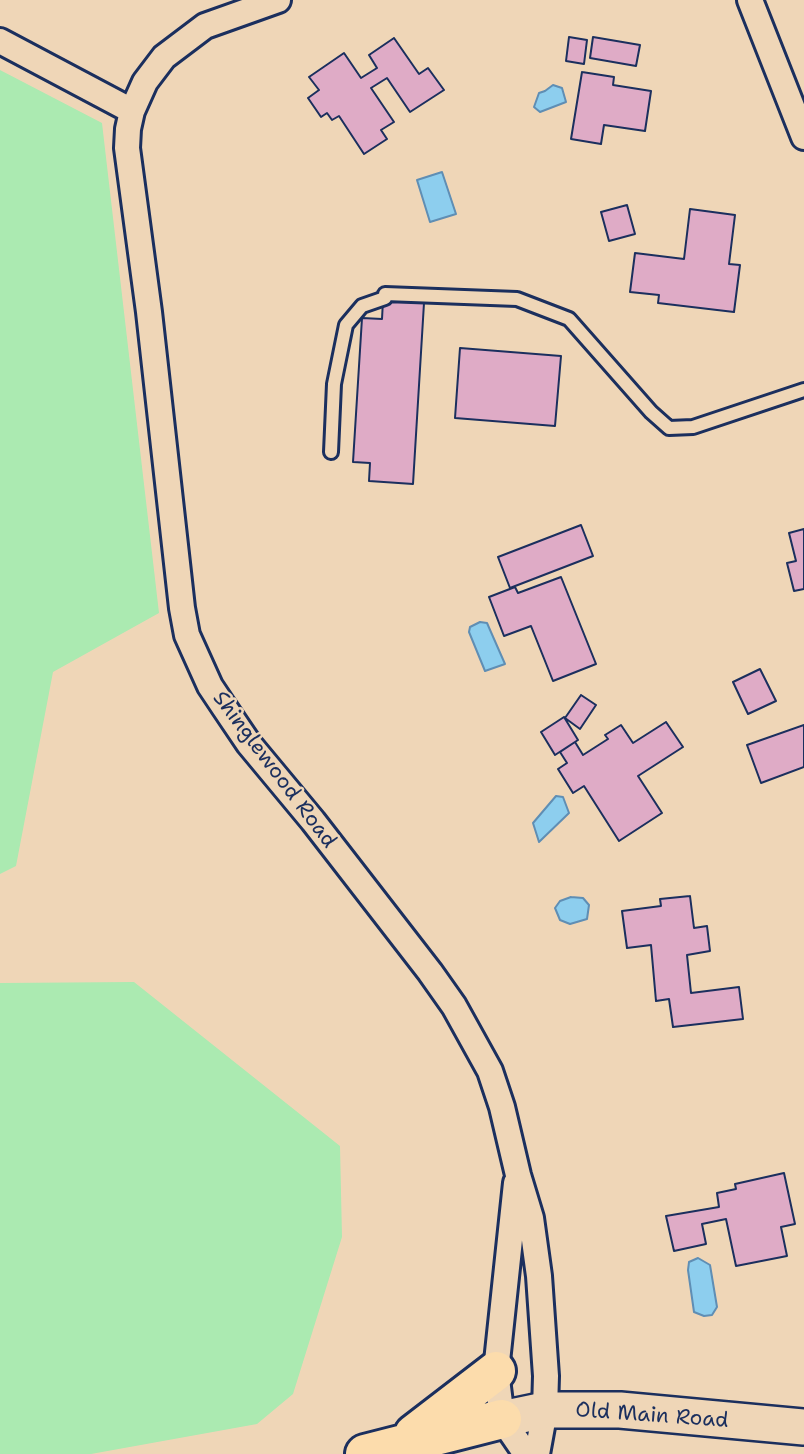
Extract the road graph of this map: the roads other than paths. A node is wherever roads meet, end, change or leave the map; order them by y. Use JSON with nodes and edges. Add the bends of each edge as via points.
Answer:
{"nodes":[{"id":1,"x":278,"y":0,"type":"edge"},
{"id":2,"x":750,"y":0,"type":"edge"},
{"id":3,"x":0,"y":41,"type":"edge"},
{"id":4,"x":132,"y":111,"type":"junction"},
{"id":5,"x":804,"y":137,"type":"edge"},
{"id":6,"x":804,"y":390,"type":"edge"},
{"id":7,"x":331,"y":452,"type":"dead end"},
{"id":8,"x":517,"y":1175,"type":"junction"},
{"id":9,"x":495,"y":1371,"type":"junction"},
{"id":10,"x":545,"y":1410,"type":"junction"},
{"id":11,"x":502,"y":1419,"type":"junction"},
{"id":12,"x":804,"y":1427,"type":"edge"},
{"id":13,"x":383,"y":1449,"type":"edge"},
{"id":14,"x":526,"y":1454,"type":"edge"},
{"id":15,"x":537,"y":1454,"type":"edge"}],
"edges":[{"from":1,"to":4,"type":"street","name":"Shinglewood Road","via":[[205,26],[182,41],[152,71]]},
{"from":2,"to":5,"type":"street"},
{"from":3,"to":4,"type":"street"},
{"from":4,"to":8,"type":"street","name":"Shinglewood Road","via":[[128,148],[187,635],[210,686],[249,744],[389,917],[454,1006],[496,1087]]},
{"from":6,"to":7,"type":"lane","via":[[693,427],[669,428],[569,318],[517,299],[385,293],[385,298],[362,306],[346,325],[334,384]]},
{"from":8,"to":9,"type":"street","name":"Shinglewood Road"},
{"from":8,"to":10,"type":"street","name":"Shinglewood Road","via":[[531,1218],[539,1276]]},
{"from":9,"to":11,"type":"street","name":"Shinglewood Road"},
{"from":9,"to":13,"type":"highway"},
{"from":10,"to":11,"type":"street","name":"Old Main Road"},
{"from":10,"to":12,"type":"street","name":"Old Main Road","via":[[620,1410]]},
{"from":10,"to":15,"type":"street","name":"Shinglewood Road"},
{"from":11,"to":13,"type":"highway"},
{"from":11,"to":14,"type":"street","name":"Shinglewood Road"}]}
